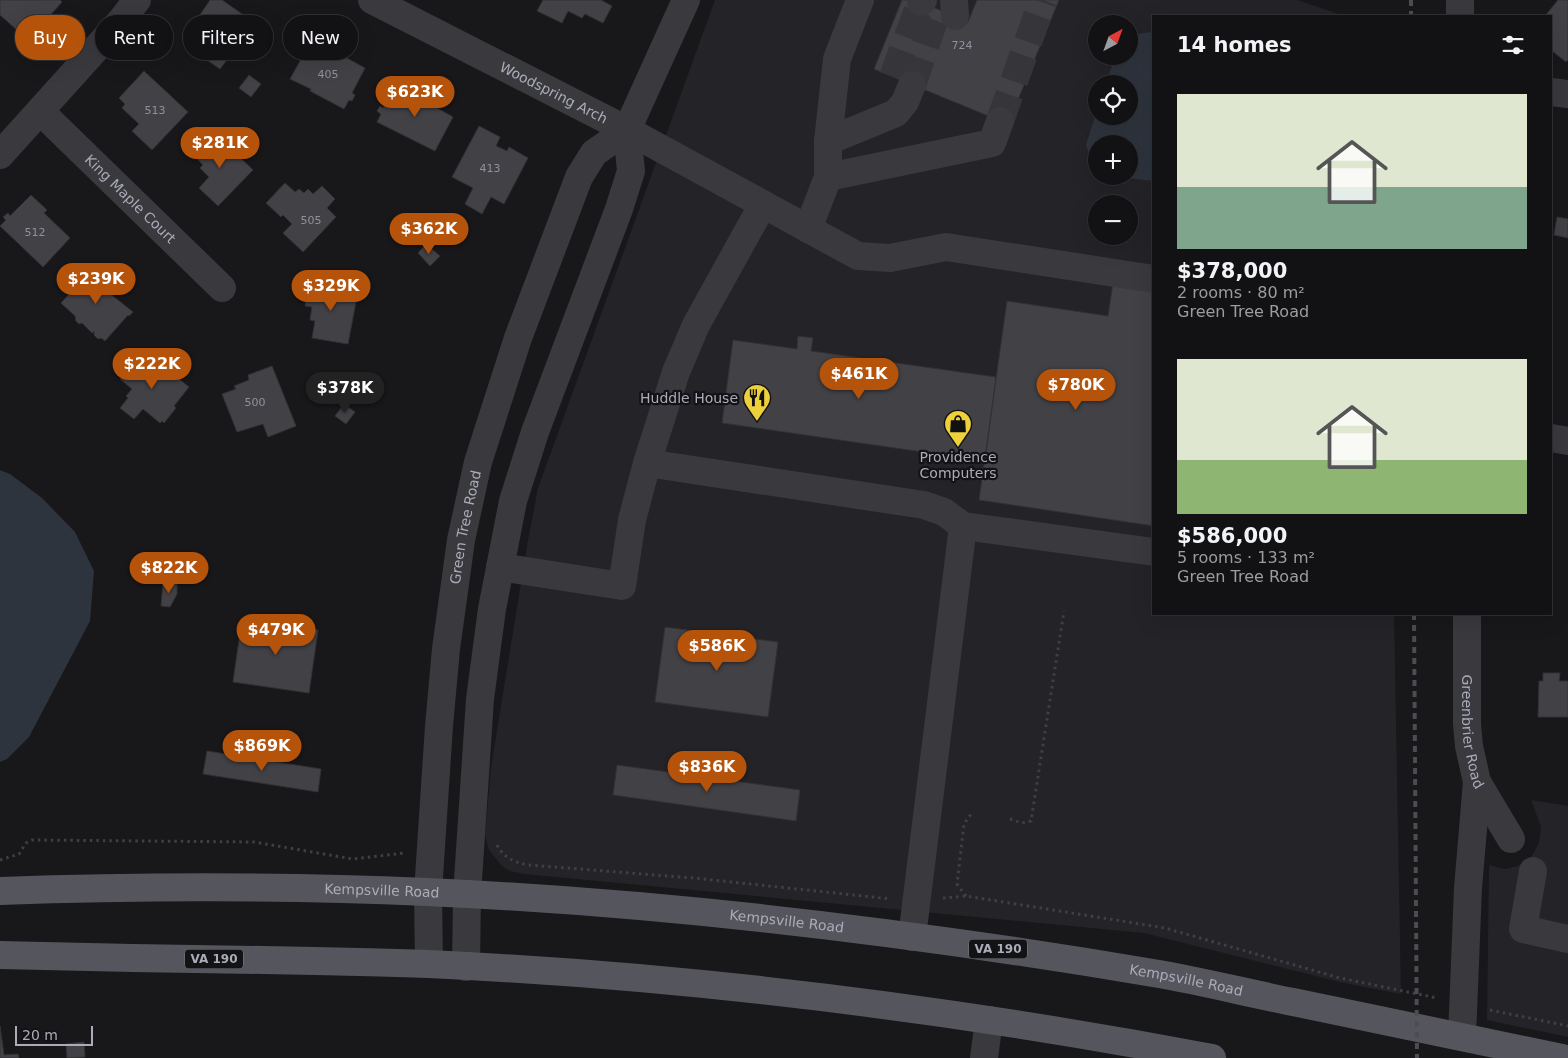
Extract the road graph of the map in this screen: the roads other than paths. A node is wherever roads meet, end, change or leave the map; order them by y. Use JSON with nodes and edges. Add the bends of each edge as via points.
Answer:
{"nodes":[{"id":1,"x":137,"y":0,"type":"edge"},
{"id":2,"x":372,"y":0,"type":"edge"},
{"id":3,"x":686,"y":0,"type":"edge"},
{"id":4,"x":860,"y":0,"type":"edge"},
{"id":5,"x":1460,"y":0,"type":"edge"},
{"id":6,"x":1460,"y":15,"type":"edge"},
{"id":7,"x":909,"y":89,"type":"tunnel mouth"},
{"id":8,"x":1552,"y":92,"type":"edge"},
{"id":9,"x":1568,"y":94,"type":"edge"},
{"id":10,"x":40,"y":111,"type":"junction"},
{"id":11,"x":1000,"y":121,"type":"tunnel mouth"},
{"id":12,"x":627,"y":130,"type":"junction"},
{"id":13,"x":828,"y":141,"type":"junction"},
{"id":14,"x":0,"y":155,"type":"edge"},
{"id":15,"x":828,"y":177,"type":"junction"},
{"id":16,"x":763,"y":204,"type":"junction"},
{"id":17,"x":808,"y":229,"type":"junction"},
{"id":18,"x":1152,"y":279,"type":"edge"},
{"id":19,"x":222,"y":288,"type":"dead end"},
{"id":20,"x":1552,"y":438,"type":"edge"},
{"id":21,"x":1568,"y":441,"type":"edge"},
{"id":22,"x":647,"y":463,"type":"junction"},
{"id":23,"x":963,"y":526,"type":"junction"},
{"id":24,"x":1152,"y":552,"type":"edge"},
{"id":25,"x":500,"y":567,"type":"junction"},
{"id":26,"x":1467,"y":615,"type":"edge"},
{"id":27,"x":1477,"y":782,"type":"junction"},
{"id":28,"x":1511,"y":839,"type":"dead end"},
{"id":29,"x":1533,"y":871,"type":"dead end"},
{"id":30,"x":0,"y":891,"type":"edge"},
{"id":31,"x":428,"y":892,"type":"junction"},
{"id":32,"x":467,"y":894,"type":"junction"},
{"id":33,"x":912,"y":937,"type":"junction"},
{"id":34,"x":1568,"y":939,"type":"edge"},
{"id":35,"x":0,"y":955,"type":"edge"},
{"id":36,"x":429,"y":964,"type":"junction"},
{"id":37,"x":466,"y":966,"type":"junction"},
{"id":38,"x":990,"y":1020,"type":"junction"},
{"id":39,"x":1462,"y":1037,"type":"junction"},
{"id":40,"x":984,"y":1058,"type":"edge"},
{"id":41,"x":1212,"y":1058,"type":"edge"},
{"id":42,"x":1562,"y":1058,"type":"edge"}],
"edges":[{"from":1,"to":10,"type":"street"},
{"from":2,"to":12,"type":"street","name":"Woodspring Arch"},
{"from":3,"to":12,"type":"street"},
{"from":4,"to":13,"type":"street","via":[[838,59]]},
{"from":5,"to":6,"type":"street"},
{"from":7,"to":13,"type":"street","via":[[896,113]]},
{"from":8,"to":9,"type":"street"},
{"from":10,"to":14,"type":"street"},
{"from":10,"to":19,"type":"street","name":"King Maple Court"},
{"from":11,"to":15,"type":"street","via":[[992,143]]},
{"from":12,"to":16,"type":"street","name":"Woodspring Arch"},
{"from":12,"to":25,"type":"street","via":[[631,171],[620,209],[532,440],[513,501]]},
{"from":12,"to":31,"type":"street","name":"Green Tree Road","via":[[594,153],[579,177],[518,338],[478,462],[462,540],[446,649]]},
{"from":13,"to":15,"type":"street"},
{"from":15,"to":17,"type":"street"},
{"from":16,"to":17,"type":"street","name":"Woodspring Arch"},
{"from":16,"to":22,"type":"street","via":[[696,325],[676,372]]},
{"from":17,"to":18,"type":"street","name":"Woodspring Arch","via":[[858,256],[890,258],[946,247]]},
{"from":20,"to":21,"type":"street"},
{"from":22,"to":23,"type":"street","via":[[924,505],[944,512]]},
{"from":22,"to":25,"type":"street","via":[[632,520],[622,586]]},
{"from":23,"to":24,"type":"street"},
{"from":23,"to":33,"type":"street"},
{"from":25,"to":32,"type":"street","via":[[480,699]]},
{"from":26,"to":27,"type":"street","name":"Greenbrier Road","via":[[1467,724]]},
{"from":27,"to":28,"type":"street","name":"Greenbrier Road"},
{"from":27,"to":39,"type":"street","via":[[1468,888]]},
{"from":29,"to":34,"type":"street","via":[[1523,929]]},
{"from":30,"to":31,"type":"main road","name":"Kempsville Road","number":"VA 190","via":[[221,888]]},
{"from":31,"to":32,"type":"main road","name":"Kempsville Road","number":"VA 190"},
{"from":31,"to":36,"type":"street","name":"Green Tree Road"},
{"from":32,"to":33,"type":"main road","name":"Kempsville Road","number":"VA 190","via":[[739,916]]},
{"from":32,"to":37,"type":"street"},
{"from":33,"to":39,"type":"main road","name":"Kempsville Road","number":"VA 190","via":[[1163,975]]},
{"from":35,"to":36,"type":"main road","number":"VA 190"},
{"from":36,"to":37,"type":"main road","number":"VA 190"},
{"from":37,"to":38,"type":"main road","number":"VA 190","via":[[645,979],[877,1004]]},
{"from":38,"to":40,"type":"street"},
{"from":38,"to":41,"type":"main road","number":"VA 190"},
{"from":39,"to":42,"type":"main road","name":"Kempsville Road","number":"VA 190"}]}
